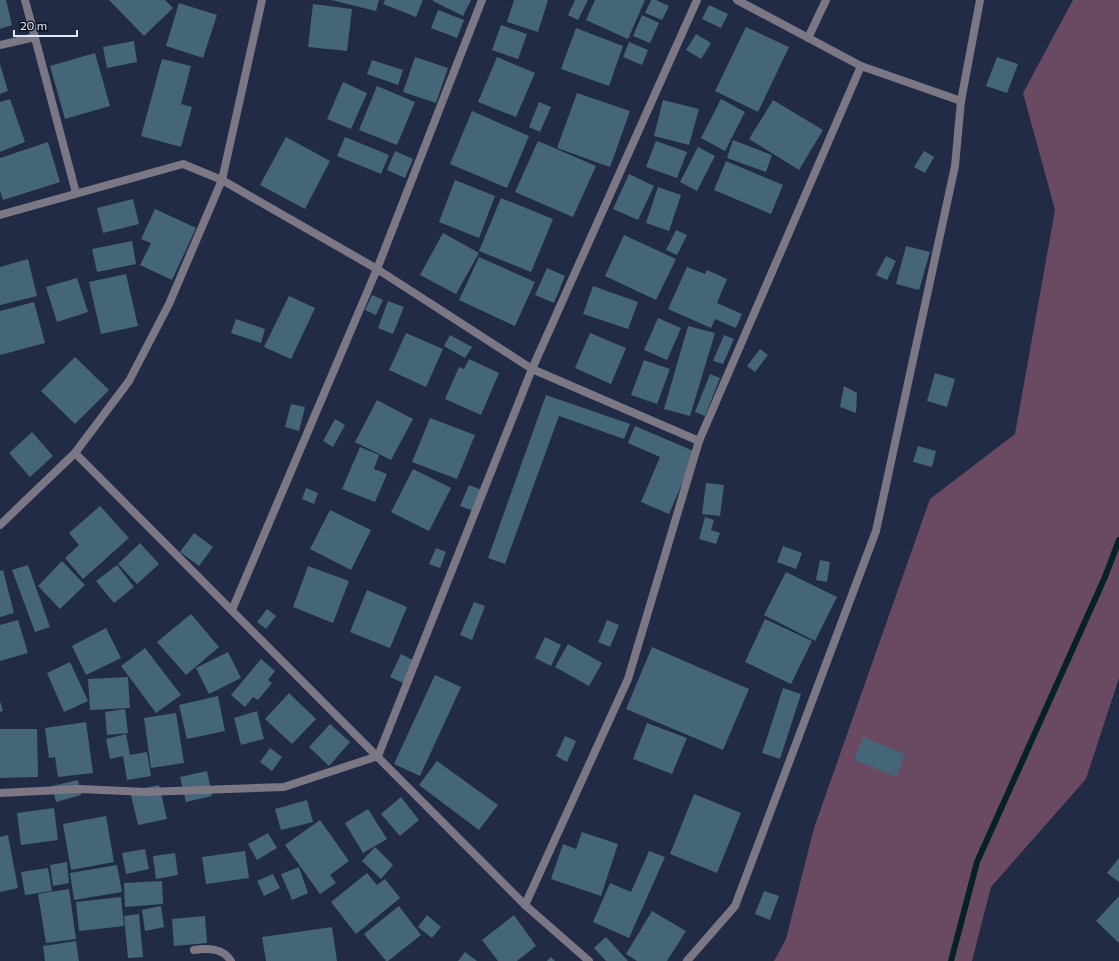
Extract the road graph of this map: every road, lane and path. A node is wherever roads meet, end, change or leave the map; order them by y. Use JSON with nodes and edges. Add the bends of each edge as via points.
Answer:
{"nodes":[{"id":1,"x":25,"y":0,"type":"edge"},
{"id":2,"x":262,"y":0,"type":"edge"},
{"id":3,"x":482,"y":0,"type":"edge"},
{"id":4,"x":697,"y":0,"type":"edge"},
{"id":5,"x":826,"y":0,"type":"edge"},
{"id":6,"x":980,"y":0,"type":"edge"},
{"id":7,"x":742,"y":1,"type":"edge"},
{"id":8,"x":35,"y":37,"type":"junction"},
{"id":9,"x":808,"y":38,"type":"junction"},
{"id":10,"x":0,"y":45,"type":"edge"},
{"id":11,"x":861,"y":66,"type":"junction"},
{"id":12,"x":961,"y":101,"type":"junction"},
{"id":13,"x":222,"y":180,"type":"junction"},
{"id":14,"x":76,"y":194,"type":"junction"},
{"id":15,"x":0,"y":215,"type":"edge"},
{"id":16,"x":377,"y":269,"type":"junction"},
{"id":17,"x":532,"y":369,"type":"junction"},
{"id":18,"x":699,"y":441,"type":"junction"},
{"id":19,"x":75,"y":453,"type":"junction"},
{"id":20,"x":0,"y":525,"type":"edge"},
{"id":21,"x":232,"y":610,"type":"junction"},
{"id":22,"x":378,"y":756,"type":"junction"},
{"id":23,"x":0,"y":793,"type":"edge"},
{"id":24,"x":525,"y":905,"type":"junction"},
{"id":25,"x":194,"y":950,"type":"dead end"},
{"id":26,"x":231,"y":961,"type":"edge"},
{"id":27,"x":589,"y":961,"type":"edge"},
{"id":28,"x":687,"y":961,"type":"edge"}],
"edges":[{"from":1,"to":8,"type":"street"},
{"from":2,"to":13,"type":"street"},
{"from":3,"to":16,"type":"street"},
{"from":4,"to":17,"type":"street"},
{"from":5,"to":9,"type":"street"},
{"from":6,"to":12,"type":"street"},
{"from":7,"to":9,"type":"street"},
{"from":8,"to":10,"type":"street"},
{"from":8,"to":14,"type":"street"},
{"from":9,"to":11,"type":"street"},
{"from":11,"to":12,"type":"street"},
{"from":11,"to":18,"type":"street"},
{"from":12,"to":28,"type":"street","via":[[955,166],[876,531],[735,906]]},
{"from":13,"to":14,"type":"street","via":[[183,164]]},
{"from":13,"to":16,"type":"street"},
{"from":13,"to":19,"type":"street","via":[[169,304],[129,381]]},
{"from":14,"to":15,"type":"street"},
{"from":16,"to":17,"type":"street"},
{"from":16,"to":21,"type":"street"},
{"from":17,"to":18,"type":"street"},
{"from":17,"to":22,"type":"street"},
{"from":18,"to":24,"type":"street","via":[[628,679]]},
{"from":19,"to":20,"type":"street"},
{"from":19,"to":21,"type":"street"},
{"from":21,"to":22,"type":"street"},
{"from":22,"to":23,"type":"street","via":[[284,787],[146,792],[80,789]]},
{"from":22,"to":24,"type":"street"},
{"from":24,"to":27,"type":"street"},
{"from":25,"to":26,"type":"street","via":[[210,948],[228,955]]}]}
